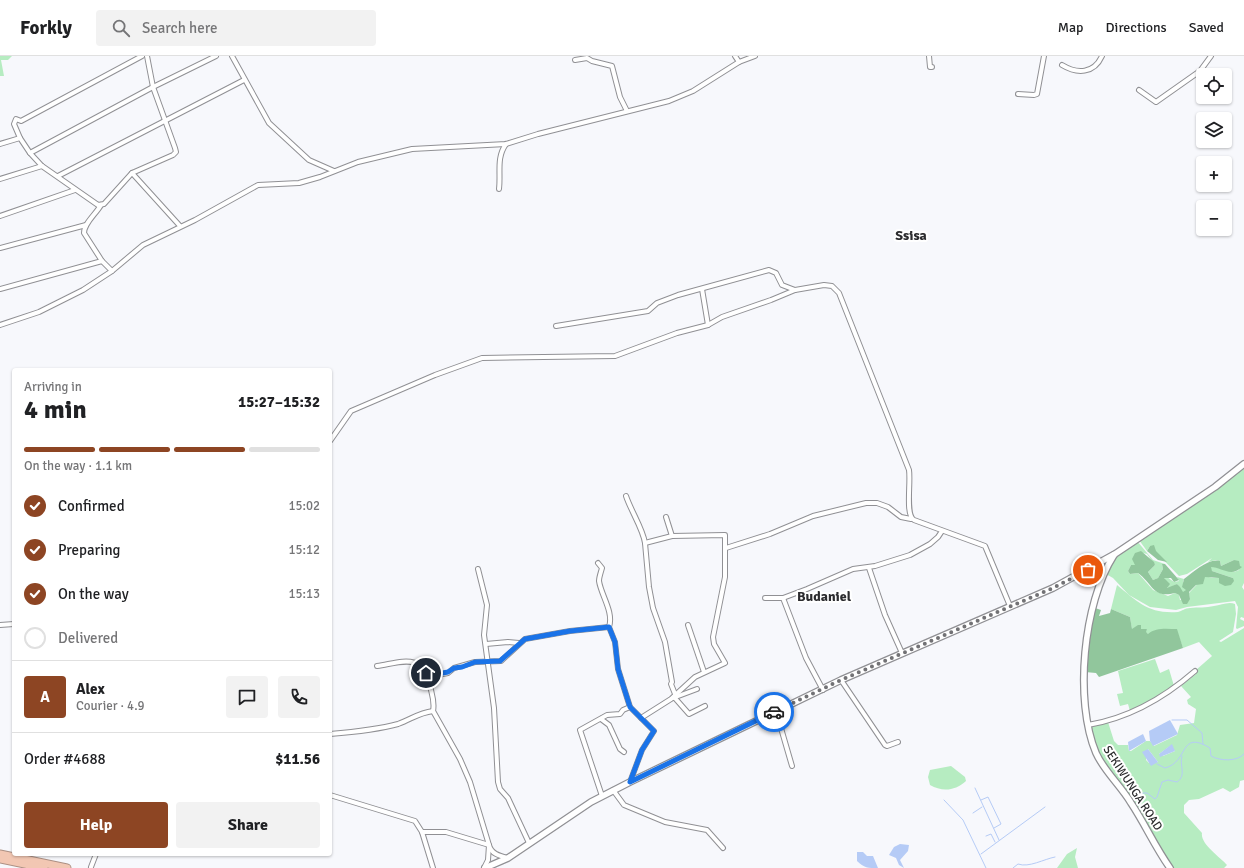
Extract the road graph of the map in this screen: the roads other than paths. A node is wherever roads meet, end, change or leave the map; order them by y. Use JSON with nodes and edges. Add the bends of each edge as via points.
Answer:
{"nodes":[{"id":1,"x":142,"y":56,"type":"edge"},
{"id":2,"x":147,"y":56,"type":"edge"},
{"id":3,"x":216,"y":56,"type":"edge"},
{"id":4,"x":232,"y":56,"type":"edge"},
{"id":5,"x":736,"y":56,"type":"edge"},
{"id":6,"x":756,"y":56,"type":"edge"},
{"id":7,"x":929,"y":56,"type":"edge"},
{"id":8,"x":1044,"y":56,"type":"edge"},
{"id":9,"x":1102,"y":56,"type":"edge"},
{"id":10,"x":1211,"y":56,"type":"edge"},
{"id":11,"x":575,"y":60,"type":"dead end"},
{"id":12,"x":740,"y":62,"type":"junction"},
{"id":13,"x":1062,"y":65,"type":"dead end"},
{"id":14,"x":932,"y":67,"type":"dead end"},
{"id":15,"x":244,"y":80,"type":"junction"},
{"id":16,"x":153,"y":87,"type":"junction"},
{"id":17,"x":1139,"y":90,"type":"dead end"},
{"id":18,"x":1018,"y":94,"type":"dead end"},
{"id":19,"x":627,"y":111,"type":"junction"},
{"id":20,"x":166,"y":120,"type":"junction"},
{"id":21,"x":20,"y":138,"type":"junction"},
{"id":22,"x":0,"y":144,"type":"edge"},
{"id":23,"x":506,"y":144,"type":"junction"},
{"id":24,"x":30,"y":153,"type":"junction"},
{"id":25,"x":42,"y":166,"type":"junction"},
{"id":26,"x":334,"y":171,"type":"junction"},
{"id":27,"x":132,"y":173,"type":"junction"},
{"id":28,"x":58,"y":176,"type":"junction"},
{"id":29,"x":0,"y":179,"type":"edge"},
{"id":30,"x":500,"y":189,"type":"dead end"},
{"id":31,"x":75,"y":190,"type":"junction"},
{"id":32,"x":100,"y":205,"type":"junction"},
{"id":33,"x":0,"y":216,"type":"edge"},
{"id":34,"x":86,"y":225,"type":"junction"},
{"id":35,"x":180,"y":226,"type":"junction"},
{"id":36,"x":0,"y":248,"type":"edge"},
{"id":37,"x":102,"y":261,"type":"junction"},
{"id":38,"x":112,"y":271,"type":"junction"},
{"id":39,"x":0,"y":289,"type":"edge"},
{"id":40,"x":702,"y":289,"type":"junction"},
{"id":41,"x":795,"y":290,"type":"junction"},
{"id":42,"x":0,"y":325,"type":"edge"},
{"id":43,"x":708,"y":325,"type":"junction"},
{"id":44,"x":556,"y":326,"type":"dead end"},
{"id":45,"x":332,"y":437,"type":"edge"},
{"id":46,"x":1244,"y":464,"type":"edge"},
{"id":47,"x":626,"y":496,"type":"dead end"},
{"id":48,"x":666,"y":517,"type":"dead end"},
{"id":49,"x":911,"y":519,"type":"junction"},
{"id":50,"x":942,"y":531,"type":"junction"},
{"id":51,"x":672,"y":536,"type":"junction"},
{"id":52,"x":645,"y":543,"type":"junction"},
{"id":53,"x":726,"y":548,"type":"junction"},
{"id":54,"x":1115,"y":554,"type":"junction"},
{"id":55,"x":598,"y":563,"type":"dead end"},
{"id":56,"x":1095,"y":565,"type":"junction"},
{"id":57,"x":869,"y":568,"type":"junction"},
{"id":58,"x":478,"y":569,"type":"dead end"},
{"id":59,"x":1105,"y":571,"type":"junction"},
{"id":60,"x":765,"y":598,"type":"dead end"},
{"id":61,"x":783,"y":598,"type":"junction"},
{"id":62,"x":1010,"y":606,"type":"junction"},
{"id":63,"x":12,"y":624,"type":"edge"},
{"id":64,"x":0,"y":625,"type":"edge"},
{"id":65,"x":688,"y":626,"type":"dead end"},
{"id":66,"x":609,"y":627,"type":"junction"},
{"id":67,"x":519,"y":643,"type":"junction"},
{"id":68,"x":486,"y":644,"type":"junction"},
{"id":69,"x":902,"y":654,"type":"junction"},
{"id":70,"x":488,"y":662,"type":"junction"},
{"id":71,"x":377,"y":666,"type":"dead end"},
{"id":72,"x":1195,"y":671,"type":"dead end"},
{"id":73,"x":704,"y":672,"type":"junction"},
{"id":74,"x":428,"y":676,"type":"junction"},
{"id":75,"x":841,"y":680,"type":"junction"},
{"id":76,"x":697,"y":688,"type":"dead end"},
{"id":77,"x":823,"y":690,"type":"junction"},
{"id":78,"x":673,"y":697,"type":"junction"},
{"id":79,"x":705,"y":706,"type":"dead end"},
{"id":80,"x":630,"y":707,"type":"junction"},
{"id":81,"x":433,"y":711,"type":"junction"},
{"id":82,"x":776,"y":711,"type":"junction"},
{"id":83,"x":641,"y":718,"type":"junction"},
{"id":84,"x":601,"y":719,"type":"junction"},
{"id":85,"x":1088,"y":725,"type":"junction"},
{"id":86,"x":332,"y":734,"type":"edge"},
{"id":87,"x":898,"y":742,"type":"dead end"},
{"id":88,"x":624,"y":752,"type":"dead end"},
{"id":89,"x":792,"y":766,"type":"dead end"},
{"id":90,"x":630,"y":782,"type":"junction"},
{"id":91,"x":613,"y":790,"type":"junction"},
{"id":92,"x":332,"y":796,"type":"edge"},
{"id":93,"x":602,"y":796,"type":"junction"},
{"id":94,"x":422,"y":832,"type":"junction"},
{"id":95,"x":529,"y":843,"type":"junction"},
{"id":96,"x":488,"y":845,"type":"junction"},
{"id":97,"x":724,"y":848,"type":"dead end"},
{"id":98,"x":0,"y":854,"type":"edge"},
{"id":99,"x":95,"y":856,"type":"edge"},
{"id":100,"x":508,"y":858,"type":"junction"},
{"id":101,"x":0,"y":859,"type":"edge"},
{"id":102,"x":91,"y":867,"type":"dead end"},
{"id":103,"x":44,"y":868,"type":"edge"},
{"id":104,"x":67,"y":868,"type":"edge"},
{"id":105,"x":433,"y":868,"type":"edge"},
{"id":106,"x":485,"y":868,"type":"edge"},
{"id":107,"x":1170,"y":868,"type":"edge"}],
"edges":[{"from":1,"to":21,"type":"street","via":[[21,121],[16,119],[14,124]]},
{"from":2,"to":16,"type":"street"},
{"from":3,"to":16,"type":"street"},
{"from":4,"to":15,"type":"street"},
{"from":5,"to":12,"type":"street"},
{"from":6,"to":12,"type":"street"},
{"from":7,"to":14,"type":"street"},
{"from":8,"to":18,"type":"street","via":[[1037,94]]},
{"from":9,"to":13,"type":"street","via":[[1094,68],[1088,70],[1073,70]]},
{"from":10,"to":17,"type":"street","via":[[1200,72],[1156,102]]},
{"from":11,"to":19,"type":"street","via":[[587,58],[612,66],[620,98]]},
{"from":12,"to":19,"type":"street","via":[[685,95]]},
{"from":15,"to":20,"type":"street"},
{"from":15,"to":26,"type":"street","via":[[269,123],[279,134],[309,160]]},
{"from":16,"to":20,"type":"street"},
{"from":16,"to":24,"type":"street"},
{"from":19,"to":23,"type":"street"},
{"from":20,"to":27,"type":"street","via":[[176,152]]},
{"from":20,"to":28,"type":"street"},
{"from":21,"to":22,"type":"street"},
{"from":21,"to":24,"type":"street"},
{"from":23,"to":26,"type":"street","via":[[412,149],[365,160]]},
{"from":23,"to":30,"type":"street","via":[[500,157]]},
{"from":24,"to":25,"type":"street"},
{"from":25,"to":28,"type":"street"},
{"from":25,"to":29,"type":"street"},
{"from":26,"to":35,"type":"street","via":[[299,183],[258,185]]},
{"from":27,"to":32,"type":"street","via":[[108,200]]},
{"from":27,"to":35,"type":"street"},
{"from":28,"to":31,"type":"street"},
{"from":31,"to":32,"type":"street"},
{"from":31,"to":33,"type":"street"},
{"from":32,"to":34,"type":"street"},
{"from":34,"to":36,"type":"street"},
{"from":34,"to":37,"type":"street","via":[[85,236]]},
{"from":35,"to":38,"type":"street","via":[[144,245]]},
{"from":37,"to":38,"type":"street"},
{"from":37,"to":39,"type":"street"},
{"from":38,"to":42,"type":"street","via":[[51,307],[26,318]]},
{"from":40,"to":41,"type":"street","via":[[769,270],[776,273],[782,285]]},
{"from":40,"to":43,"type":"street"},
{"from":40,"to":44,"type":"street","via":[[659,302],[648,311]]},
{"from":41,"to":43,"type":"street","via":[[722,317]]},
{"from":41,"to":49,"type":"street","via":[[824,285],[832,286],[839,293],[909,470],[908,509]]},
{"from":43,"to":45,"type":"street","via":[[677,333],[607,358],[482,358],[351,411]]},
{"from":46,"to":54,"type":"main road","via":[[1215,487]]},
{"from":47,"to":52,"type":"street","via":[[644,535]]},
{"from":48,"to":51,"type":"street"},
{"from":49,"to":50,"type":"street"},
{"from":49,"to":53,"type":"street","via":[[901,517],[888,507],[866,503],[814,516]]},
{"from":50,"to":57,"type":"street","via":[[930,544],[910,555]]},
{"from":50,"to":62,"type":"street","via":[[985,546]]},
{"from":51,"to":52,"type":"street"},
{"from":51,"to":53,"type":"street","via":[[725,534]]},
{"from":52,"to":78,"type":"street","via":[[651,601],[665,642]]},
{"from":53,"to":73,"type":"street","via":[[725,578],[712,637],[725,663]]},
{"from":54,"to":56,"type":"main road"},
{"from":54,"to":59,"type":"main road","name":"SEKIWUNGA ROAD"},
{"from":55,"to":66,"type":"street","via":[[602,568],[599,580],[611,623]]},
{"from":56,"to":59,"type":"main road"},
{"from":56,"to":62,"type":"main road","via":[[1053,588]]},
{"from":57,"to":61,"type":"street","via":[[853,569]]},
{"from":57,"to":69,"type":"street"},
{"from":58,"to":68,"type":"street","via":[[486,605]]},
{"from":59,"to":85,"type":"main road","name":"SEKIWUNGA ROAD","via":[[1089,624],[1086,650],[1084,672]]},
{"from":60,"to":61,"type":"street"},
{"from":61,"to":77,"type":"street","via":[[806,658]]},
{"from":62,"to":69,"type":"main road"},
{"from":63,"to":64,"type":"street"},
{"from":65,"to":73,"type":"street"},
{"from":66,"to":67,"type":"street","via":[[539,636]]},
{"from":66,"to":80,"type":"street"},
{"from":67,"to":68,"type":"street"},
{"from":67,"to":70,"type":"street","via":[[502,660]]},
{"from":68,"to":70,"type":"street"},
{"from":69,"to":75,"type":"main road"},
{"from":70,"to":74,"type":"street","via":[[475,662]]},
{"from":70,"to":95,"type":"street","via":[[496,728],[498,782]]},
{"from":71,"to":74,"type":"street","via":[[407,661],[420,665]]},
{"from":72,"to":85,"type":"street","via":[[1179,686],[1152,704]]},
{"from":73,"to":78,"type":"street","via":[[686,683]]},
{"from":74,"to":81,"type":"street","via":[[434,701]]},
{"from":75,"to":77,"type":"main road"},
{"from":75,"to":87,"type":"street","via":[[886,746]]},
{"from":76,"to":78,"type":"street"},
{"from":77,"to":82,"type":"main road"},
{"from":78,"to":79,"type":"street","via":[[689,714],[700,711]]},
{"from":78,"to":83,"type":"street"},
{"from":80,"to":83,"type":"street"},
{"from":80,"to":84,"type":"street","via":[[620,714],[607,715]]},
{"from":81,"to":86,"type":"street","via":[[419,713],[403,722],[378,729]]},
{"from":81,"to":96,"type":"street","via":[[467,774]]},
{"from":82,"to":89,"type":"street"},
{"from":82,"to":90,"type":"main road"},
{"from":83,"to":90,"type":"street","via":[[654,733],[642,750]]},
{"from":84,"to":88,"type":"street","via":[[609,725],[620,749]]},
{"from":84,"to":93,"type":"street","via":[[580,729],[579,732]]},
{"from":85,"to":107,"type":"main road","name":"SEKIWUNGA ROAD","via":[[1096,755],[1131,802]]},
{"from":90,"to":91,"type":"main road"},
{"from":91,"to":93,"type":"main road"},
{"from":91,"to":97,"type":"street","via":[[624,805],[665,822],[707,830]]},
{"from":92,"to":94,"type":"street","via":[[411,819]]},
{"from":93,"to":95,"type":"main road"},
{"from":94,"to":96,"type":"street","via":[[449,833]]},
{"from":94,"to":105,"type":"street"},
{"from":95,"to":100,"type":"main road"},
{"from":96,"to":100,"type":"street","via":[[495,854]]},
{"from":96,"to":106,"type":"street"},
{"from":98,"to":104,"type":"highway"},
{"from":99,"to":102,"type":"street"},
{"from":100,"to":106,"type":"main road"},
{"from":101,"to":103,"type":"highway"}]}
